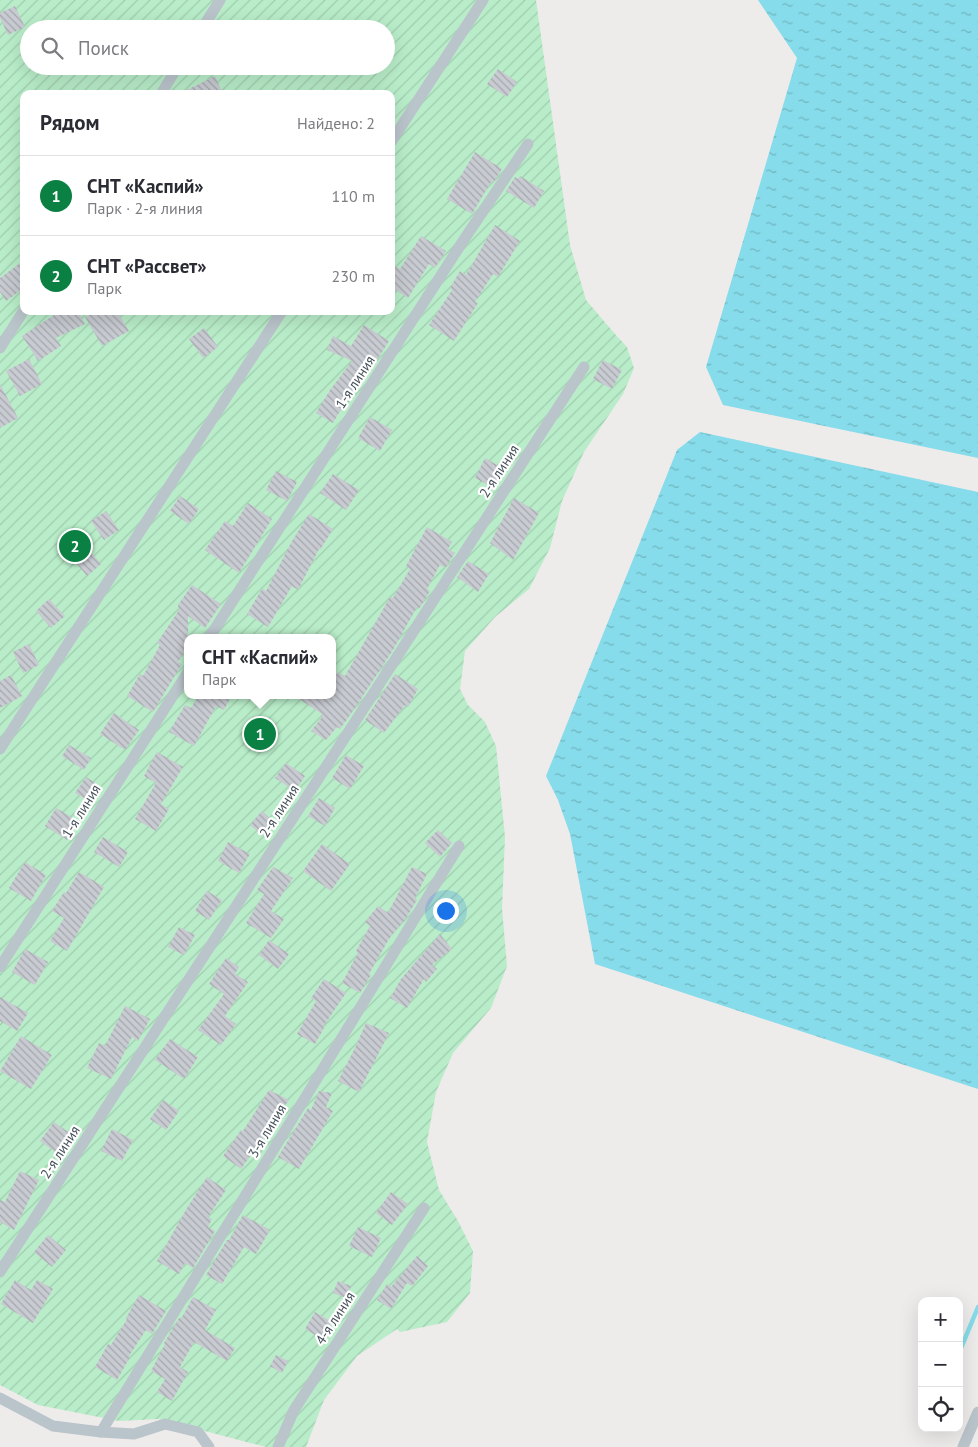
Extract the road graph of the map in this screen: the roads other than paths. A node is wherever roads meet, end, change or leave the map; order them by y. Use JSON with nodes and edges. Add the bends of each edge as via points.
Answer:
{"nodes":[{"id":1,"x":220,"y":0,"type":"edge"},
{"id":2,"x":483,"y":0,"type":"edge"},
{"id":3,"x":208,"y":20,"type":"edge"},
{"id":4,"x":172,"y":75,"type":"edge"},
{"id":5,"x":163,"y":90,"type":"edge"},
{"id":6,"x":395,"y":136,"type":"edge"},
{"id":7,"x":528,"y":144,"type":"dead end"},
{"id":8,"x":21,"y":315,"type":"edge"},
{"id":9,"x":279,"y":315,"type":"edge"},
{"id":10,"x":0,"y":348,"type":"edge"},
{"id":11,"x":584,"y":366,"type":"dead end"},
{"id":12,"x":212,"y":634,"type":"edge"},
{"id":13,"x":184,"y":678,"type":"edge"},
{"id":14,"x":0,"y":749,"type":"edge"},
{"id":15,"x":459,"y":846,"type":"dead end"},
{"id":16,"x":0,"y":967,"type":"edge"},
{"id":17,"x":424,"y":1208,"type":"dead end"},
{"id":18,"x":0,"y":1272,"type":"edge"},
{"id":19,"x":0,"y":1398,"type":"edge"},
{"id":20,"x":978,"y":1412,"type":"edge"},
{"id":21,"x":101,"y":1432,"type":"junction"},
{"id":22,"x":210,"y":1447,"type":"edge"},
{"id":23,"x":278,"y":1447,"type":"edge"},
{"id":24,"x":962,"y":1447,"type":"edge"}],
"edges":[{"from":1,"to":3,"type":"street"},
{"from":2,"to":6,"type":"street"},
{"from":4,"to":5,"type":"street"},
{"from":7,"to":12,"type":"street","name":"1-я линия"},
{"from":8,"to":10,"type":"street"},
{"from":9,"to":14,"type":"street"},
{"from":11,"to":18,"type":"street","name":"2-я линия"},
{"from":13,"to":16,"type":"street","name":"1-я линия"},
{"from":15,"to":21,"type":"street","name":"3-я линия"},
{"from":17,"to":23,"type":"street","name":"4-я линия","via":[[294,1410]]},
{"from":19,"to":21,"type":"street","via":[[53,1426]]},
{"from":20,"to":24,"type":"street"},
{"from":21,"to":22,"type":"street","via":[[134,1434],[165,1424],[198,1432]]}]}
